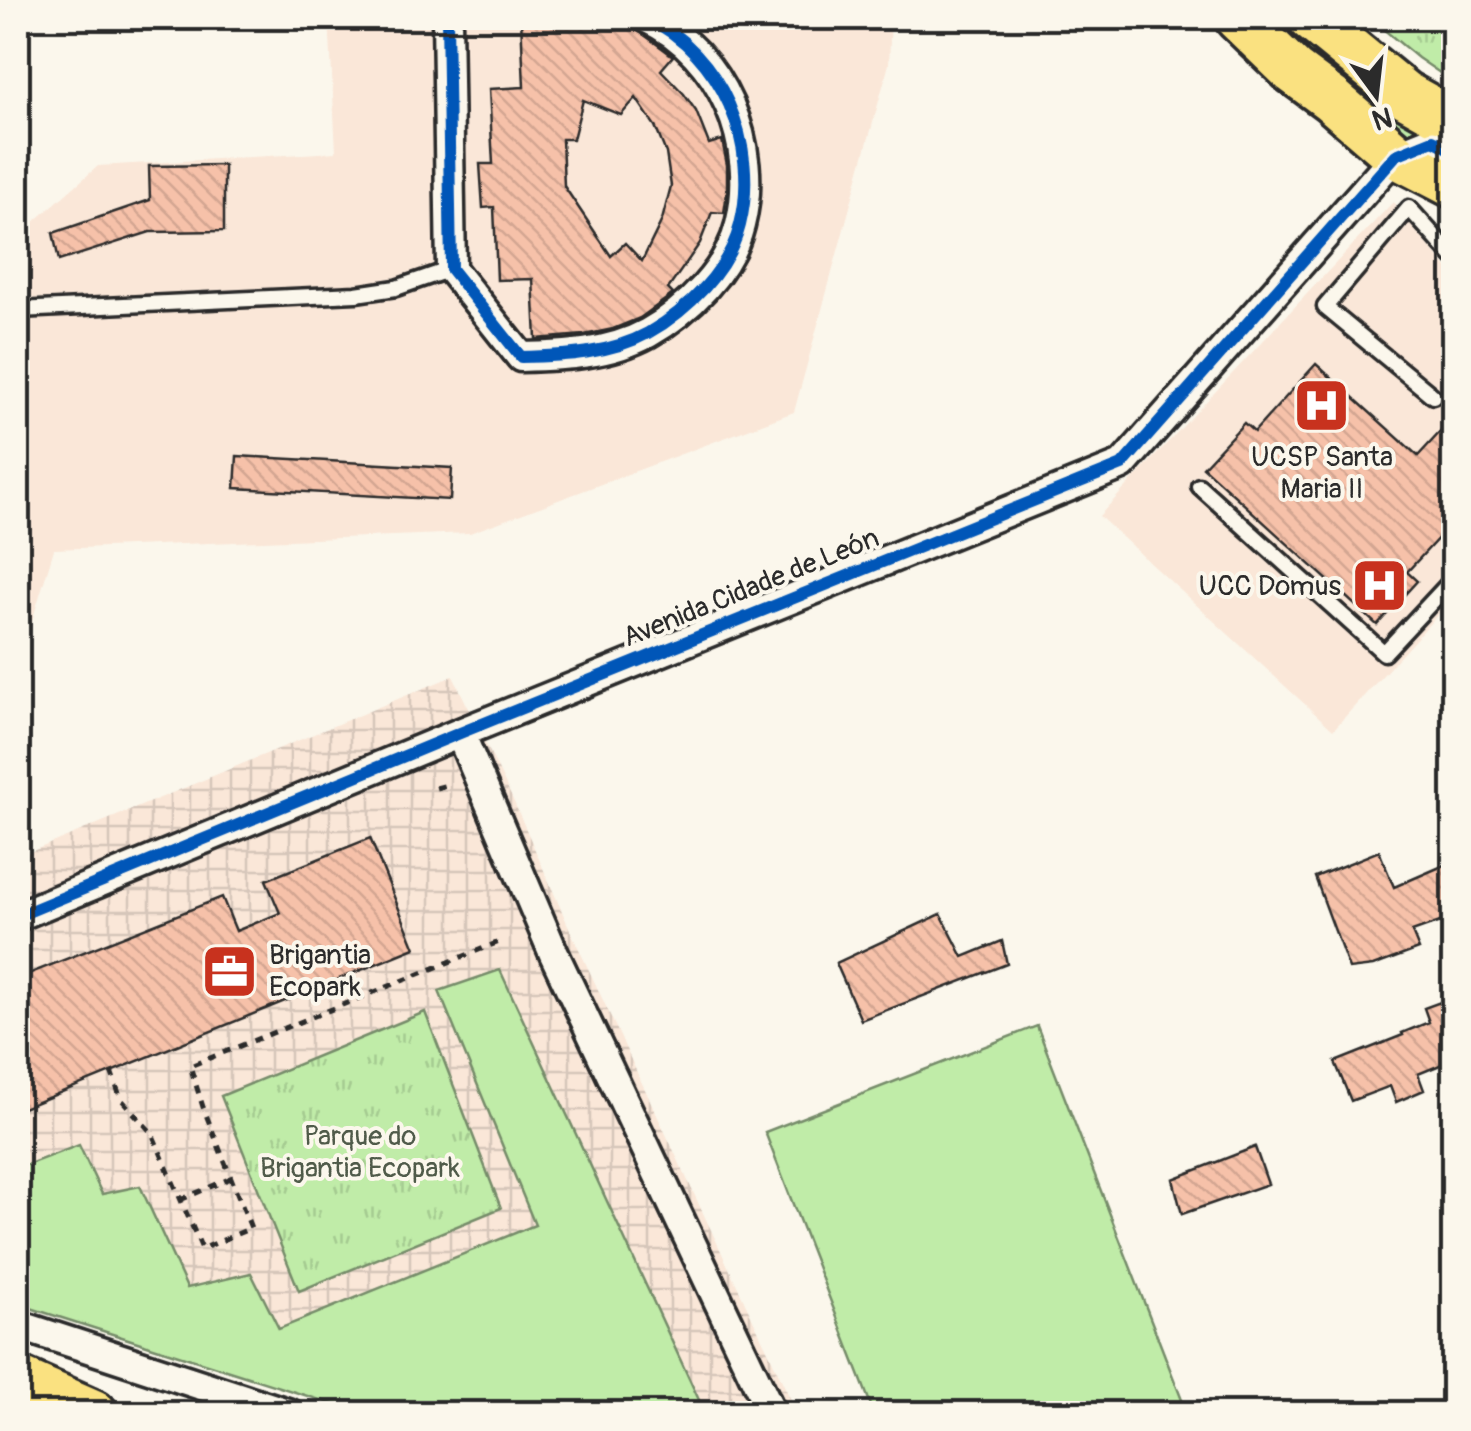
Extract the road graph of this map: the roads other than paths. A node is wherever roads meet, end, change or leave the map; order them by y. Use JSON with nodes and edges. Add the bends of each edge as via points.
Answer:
{"nodes":[{"id":1,"x":447,"y":18,"type":"edge"},
{"id":2,"x":647,"y":18,"type":"edge"},
{"id":3,"x":1238,"y":18,"type":"edge"},
{"id":4,"x":1311,"y":18,"type":"edge"},
{"id":5,"x":1454,"y":122,"type":"edge"},
{"id":6,"x":1454,"y":151,"type":"edge"},
{"id":7,"x":1396,"y":155,"type":"junction"},
{"id":8,"x":1454,"y":184,"type":"edge"},
{"id":9,"x":1454,"y":258,"type":"edge"},
{"id":10,"x":451,"y":270,"type":"junction"},
{"id":11,"x":18,"y":310,"type":"edge"},
{"id":12,"x":1434,"y":396,"type":"dead end"},
{"id":13,"x":1199,"y":486,"type":"dead end"},
{"id":14,"x":1454,"y":578,"type":"edge"},
{"id":15,"x":460,"y":733,"type":"junction"},
{"id":16,"x":18,"y":916,"type":"edge"},
{"id":17,"x":18,"y":1325,"type":"edge"},
{"id":18,"x":18,"y":1381,"type":"edge"},
{"id":19,"x":93,"y":1414,"type":"edge"},
{"id":20,"x":290,"y":1414,"type":"edge"},
{"id":21,"x":772,"y":1414,"type":"edge"}],
"edges":[{"from":1,"to":10,"type":"street"},
{"from":2,"to":10,"type":"street","via":[[707,66],[738,125],[744,159],[740,226],[704,289],[645,335],[572,356],[521,356]]},
{"from":3,"to":7,"type":"main road"},
{"from":4,"to":5,"type":"main road","via":[[1404,94]]},
{"from":6,"to":7,"type":"street","via":[[1433,140]]},
{"from":7,"to":8,"type":"main road"},
{"from":7,"to":15,"type":"street","name":"Avenida Cidade de León","via":[[1122,465]]},
{"from":9,"to":12,"type":"lane","via":[[1410,208],[1325,307]]},
{"from":10,"to":11,"type":"lane","via":[[356,294]]},
{"from":13,"to":14,"type":"lane","via":[[1384,654]]},
{"from":15,"to":16,"type":"street","name":"Avenida Cidade de León"},
{"from":15,"to":21,"type":"street","via":[[554,954]]},
{"from":17,"to":20,"type":"street"},
{"from":18,"to":19,"type":"highway"}]}
